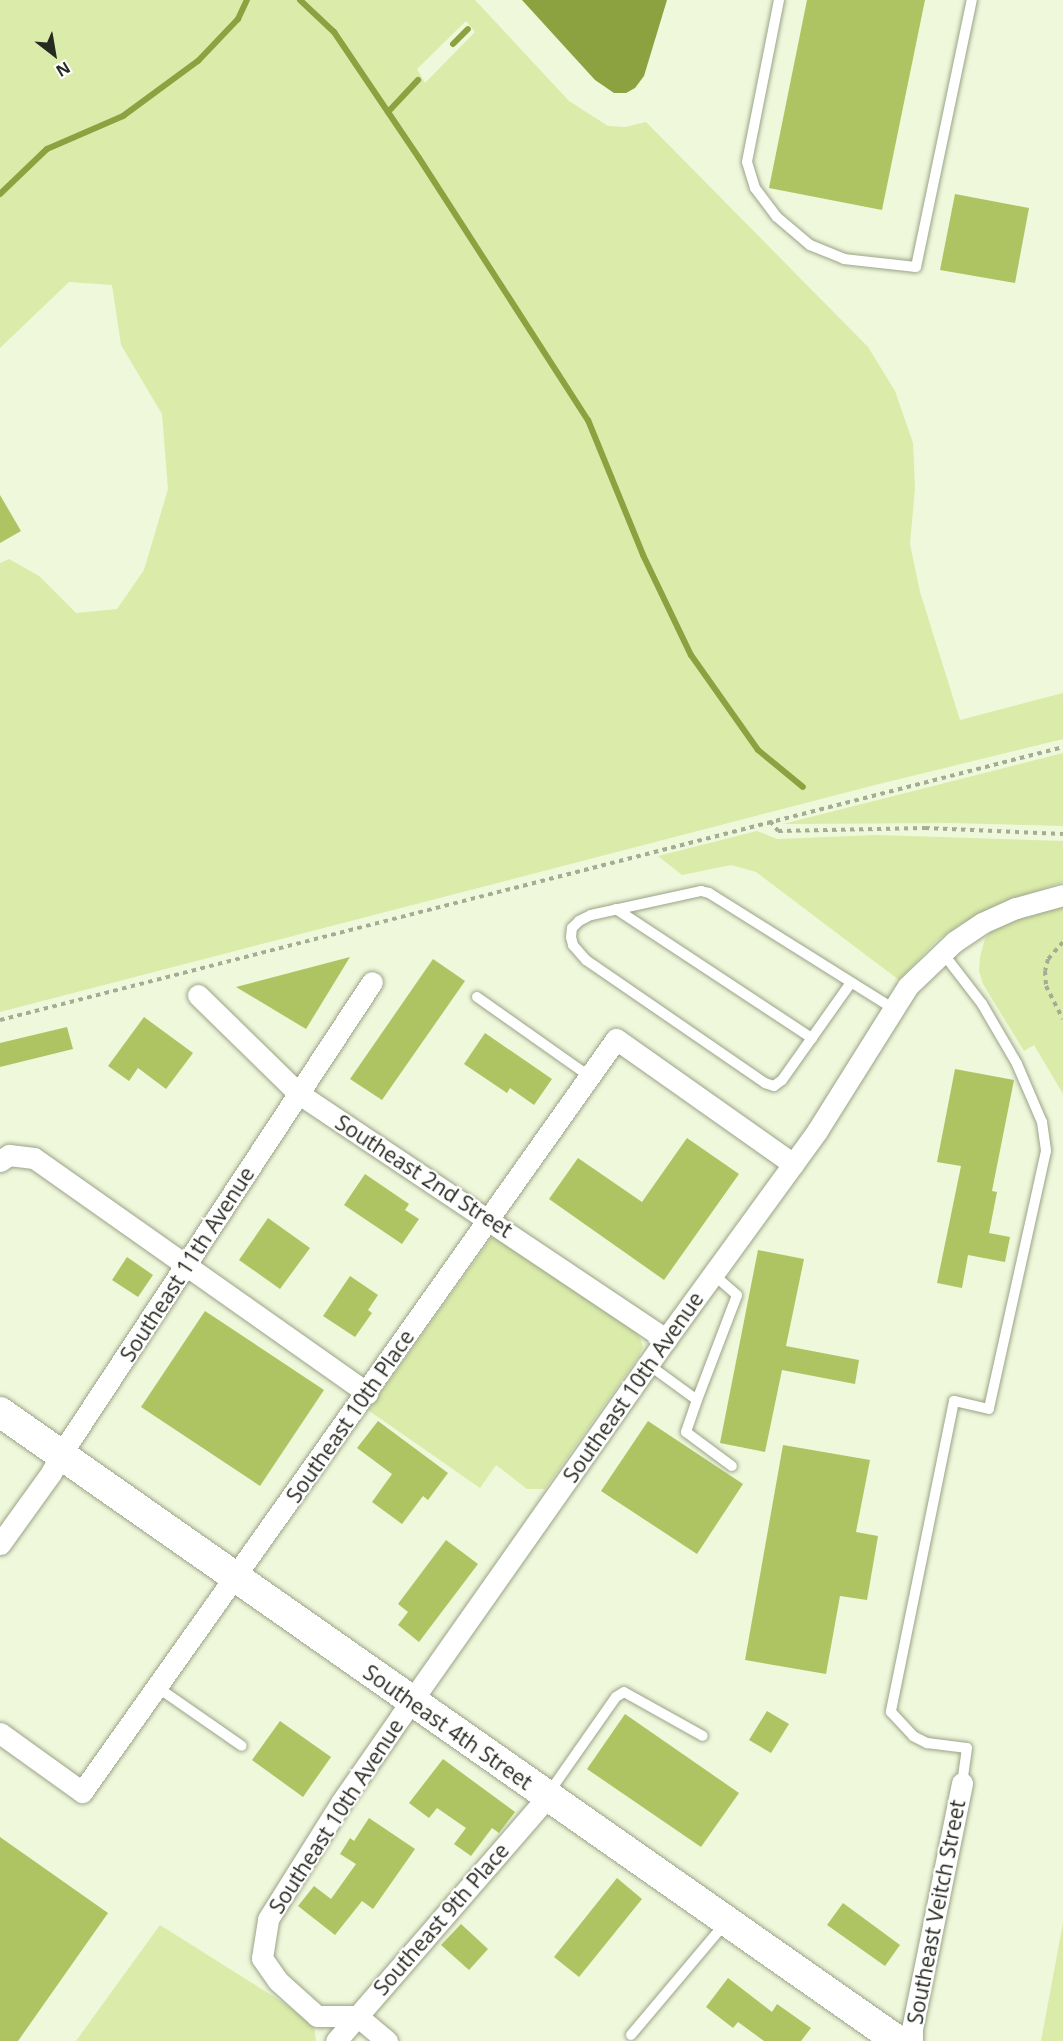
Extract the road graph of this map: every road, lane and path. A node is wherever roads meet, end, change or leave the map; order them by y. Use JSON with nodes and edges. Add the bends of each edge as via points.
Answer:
{"nodes":[{"id":1,"x":779,"y":0,"type":"edge"},
{"id":2,"x":972,"y":0,"type":"edge"},
{"id":3,"x":1063,"y":747,"type":"edge"},
{"id":4,"x":770,"y":821,"type":"junction"},
{"id":5,"x":1063,"y":834,"type":"edge"},
{"id":6,"x":1063,"y":895,"type":"edge"},
{"id":7,"x":616,"y":909,"type":"junction"},
{"id":8,"x":1063,"y":942,"type":"edge"},
{"id":9,"x":942,"y":952,"type":"junction"},
{"id":10,"x":372,"y":982,"type":"dead end"},
{"id":11,"x":850,"y":984,"type":"junction"},
{"id":12,"x":198,"y":995,"type":"dead end"},
{"id":13,"x":477,"y":997,"type":"dead end"},
{"id":14,"x":892,"y":1008,"type":"junction"},
{"id":15,"x":1063,"y":1019,"type":"edge"},
{"id":16,"x":0,"y":1020,"type":"edge"},
{"id":17,"x":812,"y":1038,"type":"junction"},
{"id":18,"x":589,"y":1076,"type":"junction"},
{"id":19,"x":298,"y":1094,"type":"junction"},
{"id":20,"x":5,"y":1158,"type":"edge"},
{"id":21,"x":793,"y":1164,"type":"junction"},
{"id":22,"x":488,"y":1218,"type":"junction"},
{"id":23,"x":185,"y":1266,"type":"junction"},
{"id":24,"x":713,"y":1274,"type":"junction"},
{"id":25,"x":666,"y":1339,"type":"junction"},
{"id":26,"x":649,"y":1365,"type":"junction"},
{"id":27,"x":367,"y":1393,"type":"junction"},
{"id":28,"x":697,"y":1400,"type":"junction"},
{"id":29,"x":0,"y":1412,"type":"edge"},
{"id":30,"x":61,"y":1454,"type":"junction"},
{"id":31,"x":732,"y":1466,"type":"dead end"},
{"id":32,"x":0,"y":1544,"type":"edge"},
{"id":33,"x":236,"y":1576,"type":"junction"},
{"id":34,"x":157,"y":1687,"type":"junction"},
{"id":35,"x":412,"y":1701,"type":"junction"},
{"id":36,"x":0,"y":1733,"type":"edge"},
{"id":37,"x":704,"y":1736,"type":"dead end"},
{"id":38,"x":243,"y":1746,"type":"dead end"},
{"id":39,"x":962,"y":1783,"type":"joint"},
{"id":40,"x":547,"y":1797,"type":"junction"},
{"id":41,"x":726,"y":1922,"type":"junction"},
{"id":42,"x":357,"y":2016,"type":"junction"},
{"id":43,"x":631,"y":2035,"type":"dead end"},
{"id":44,"x":336,"y":2041,"type":"edge"},
{"id":45,"x":387,"y":2041,"type":"edge"},
{"id":46,"x":898,"y":2041,"type":"edge"},
{"id":47,"x":912,"y":2041,"type":"edge"}],
"edges":[{"from":1,"to":2,"type":"lane","via":[[747,162],[755,188],[777,217],[810,245],[844,259],[916,267]]},
{"from":3,"to":4,"type":"path"},
{"from":4,"to":5,"type":"path","via":[[778,831],[925,828]]},
{"from":4,"to":16,"type":"path"},
{"from":6,"to":9,"type":"street","name":"Southeast 10th Avenue","via":[[1001,914]]},
{"from":7,"to":11,"type":"lane","via":[[691,891],[709,893]]},
{"from":7,"to":17,"type":"lane"},
{"from":7,"to":17,"type":"lane","via":[[579,921],[572,928],[571,937],[579,953],[765,1083],[774,1086],[782,1080]]},
{"from":8,"to":15,"type":"path","via":[[1048,959],[1045,971],[1046,986]]},
{"from":9,"to":14,"type":"street","name":"Southeast 10th Avenue"},
{"from":9,"to":39,"type":"lane","via":[[982,1004],[1017,1064],[1042,1122],[1046,1151],[989,1408],[954,1401],[891,1712],[913,1736],[927,1743],[967,1748]]},
{"from":10,"to":19,"type":"street","name":"Southeast 11th Avenue"},
{"from":11,"to":14,"type":"lane"},
{"from":11,"to":17,"type":"lane"},
{"from":12,"to":19,"type":"street","name":"Southeast 2nd Street"},
{"from":13,"to":18,"type":"lane"},
{"from":14,"to":21,"type":"street","name":"Southeast 10th Avenue"},
{"from":18,"to":21,"type":"street","name":"Southeast 10th Place","via":[[616,1039]]},
{"from":18,"to":22,"type":"street","name":"Southeast 10th Place"},
{"from":19,"to":22,"type":"street","name":"Southeast 2nd Street"},
{"from":19,"to":23,"type":"street","name":"Southeast 11th Avenue"},
{"from":20,"to":23,"type":"street","via":[[34,1158]]},
{"from":21,"to":24,"type":"street","name":"Southeast 10th Avenue"},
{"from":22,"to":25,"type":"street","name":"Southeast 2nd Street"},
{"from":22,"to":27,"type":"street","name":"Southeast 10th Place"},
{"from":23,"to":27,"type":"street"},
{"from":23,"to":30,"type":"street","name":"Southeast 11th Avenue"},
{"from":24,"to":25,"type":"street","name":"Southeast 10th Avenue"},
{"from":24,"to":28,"type":"lane","via":[[737,1295]]},
{"from":25,"to":26,"type":"street","name":"Southeast 10th Avenue"},
{"from":26,"to":28,"type":"lane"},
{"from":26,"to":35,"type":"street","name":"Southeast 10th Avenue"},
{"from":27,"to":33,"type":"street","name":"Southeast 10th Place"},
{"from":28,"to":31,"type":"lane","via":[[686,1432]]},
{"from":29,"to":30,"type":"street","name":"Southeast 4th Street"},
{"from":30,"to":32,"type":"street","name":"Southeast 11th Avenue"},
{"from":30,"to":33,"type":"street","name":"Southeast 4th Street"},
{"from":33,"to":34,"type":"street","name":"Southeast 10th Place"},
{"from":33,"to":35,"type":"street","name":"Southeast 4th Street"},
{"from":34,"to":36,"type":"street","name":"Southeast 10th Place","via":[[82,1792]]},
{"from":34,"to":38,"type":"lane"},
{"from":35,"to":40,"type":"street","name":"Southeast 4th Street"},
{"from":35,"to":42,"type":"street","name":"Southeast 10th Avenue","via":[[342,1801],[268,1918],[262,1958],[278,1981],[317,2016]]},
{"from":37,"to":40,"type":"lane","via":[[624,1692],[616,1697]]},
{"from":39,"to":47,"type":"street","name":"Southeast Veitch Street"},
{"from":40,"to":41,"type":"street","name":"Southeast 4th Street"},
{"from":40,"to":42,"type":"street","name":"Southeast 9th Place"},
{"from":41,"to":43,"type":"lane"},
{"from":41,"to":46,"type":"street","name":"Southeast 4th Street"},
{"from":42,"to":44,"type":"street","name":"Southeast 9th Place"},
{"from":42,"to":45,"type":"street"}]}
